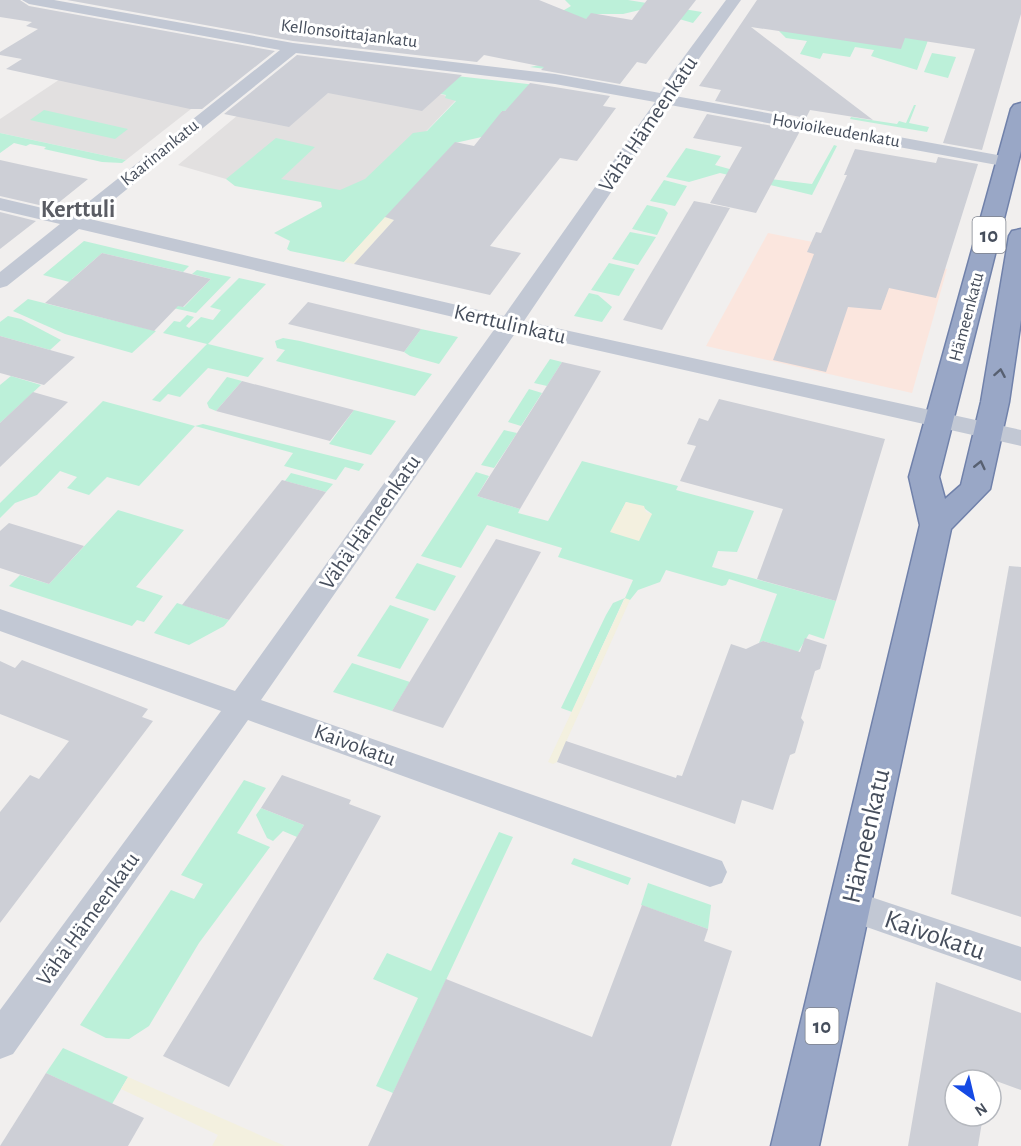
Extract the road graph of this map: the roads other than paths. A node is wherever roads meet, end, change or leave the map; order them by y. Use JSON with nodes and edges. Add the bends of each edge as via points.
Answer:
{"nodes":[{"id":1,"x":29,"y":0,"type":"edge"},
{"id":2,"x":734,"y":0,"type":"edge"},
{"id":3,"x":293,"y":48,"type":"junction"},
{"id":4,"x":665,"y":99,"type":"junction"},
{"id":5,"x":1021,"y":109,"type":"edge"},
{"id":6,"x":1008,"y":162,"type":"junction"},
{"id":7,"x":0,"y":204,"type":"edge"},
{"id":8,"x":74,"y":222,"type":"junction"},
{"id":9,"x":1021,"y":236,"type":"edge"},
{"id":10,"x":0,"y":282,"type":"edge"},
{"id":11,"x":509,"y":324,"type":"junction"},
{"id":12,"x":939,"y":419,"type":"junction"},
{"id":13,"x":988,"y":430,"type":"junction"},
{"id":14,"x":1021,"y":438,"type":"edge"},
{"id":15,"x":936,"y":525,"type":"junction"},
{"id":16,"x":0,"y":620,"type":"edge"},
{"id":17,"x":242,"y":704,"type":"junction"},
{"id":18,"x":710,"y":872,"type":"dead end"},
{"id":19,"x":850,"y":906,"type":"junction"},
{"id":20,"x":1021,"y":964,"type":"edge"},
{"id":21,"x":0,"y":1041,"type":"edge"},
{"id":22,"x":795,"y":1146,"type":"edge"}],
"edges":[{"from":1,"to":3,"type":"street","name":"Kellonsoittajankatu"},
{"from":2,"to":4,"type":"street","name":"Vähä Hämeenkatu"},
{"from":3,"to":4,"type":"street","name":"Kellonsoittajankatu","via":[[529,75]]},
{"from":3,"to":8,"type":"street","name":"Kaarinankatu"},
{"from":4,"to":6,"type":"street","name":"Hovioikeudenkatu"},
{"from":4,"to":11,"type":"street","name":"Vähä Hämeenkatu"},
{"from":5,"to":6,"type":"highway","name":"Hämeenkatu","number":"10"},
{"from":6,"to":12,"type":"highway","name":"Hämeenkatu","number":"10"},
{"from":7,"to":8,"type":"street","name":"Kerttulinkatu"},
{"from":8,"to":10,"type":"street","name":"Kaarinankatu"},
{"from":8,"to":11,"type":"street","name":"Kerttulinkatu"},
{"from":13,"to":9,"type":"highway","name":"Hämeenkatu","number":"10","one_way":true},
{"from":11,"to":12,"type":"street","name":"Kerttulinkatu"},
{"from":11,"to":17,"type":"street","name":"Vähä Hämeenkatu"},
{"from":12,"to":13,"type":"street","name":"Kerttulinkatu"},
{"from":12,"to":15,"type":"highway","name":"Hämeenkatu","number":"10","via":[[924,477]]},
{"from":13,"to":14,"type":"street","name":"Kerttulinkatu"},
{"from":15,"to":13,"type":"highway","name":"Hämeenkatu","number":"10","one_way":true,"via":[[975,489]]},
{"from":15,"to":19,"type":"highway","name":"Hämeenkatu","number":"10"},
{"from":16,"to":17,"type":"street","name":"Kaivokatu"},
{"from":17,"to":18,"type":"street","name":"Kaivokatu"},
{"from":17,"to":21,"type":"street","name":"Vähä Hämeenkatu"},
{"from":19,"to":20,"type":"street","name":"Kaivokatu"},
{"from":19,"to":22,"type":"highway","name":"Hämeenkatu","number":"10"}]}
